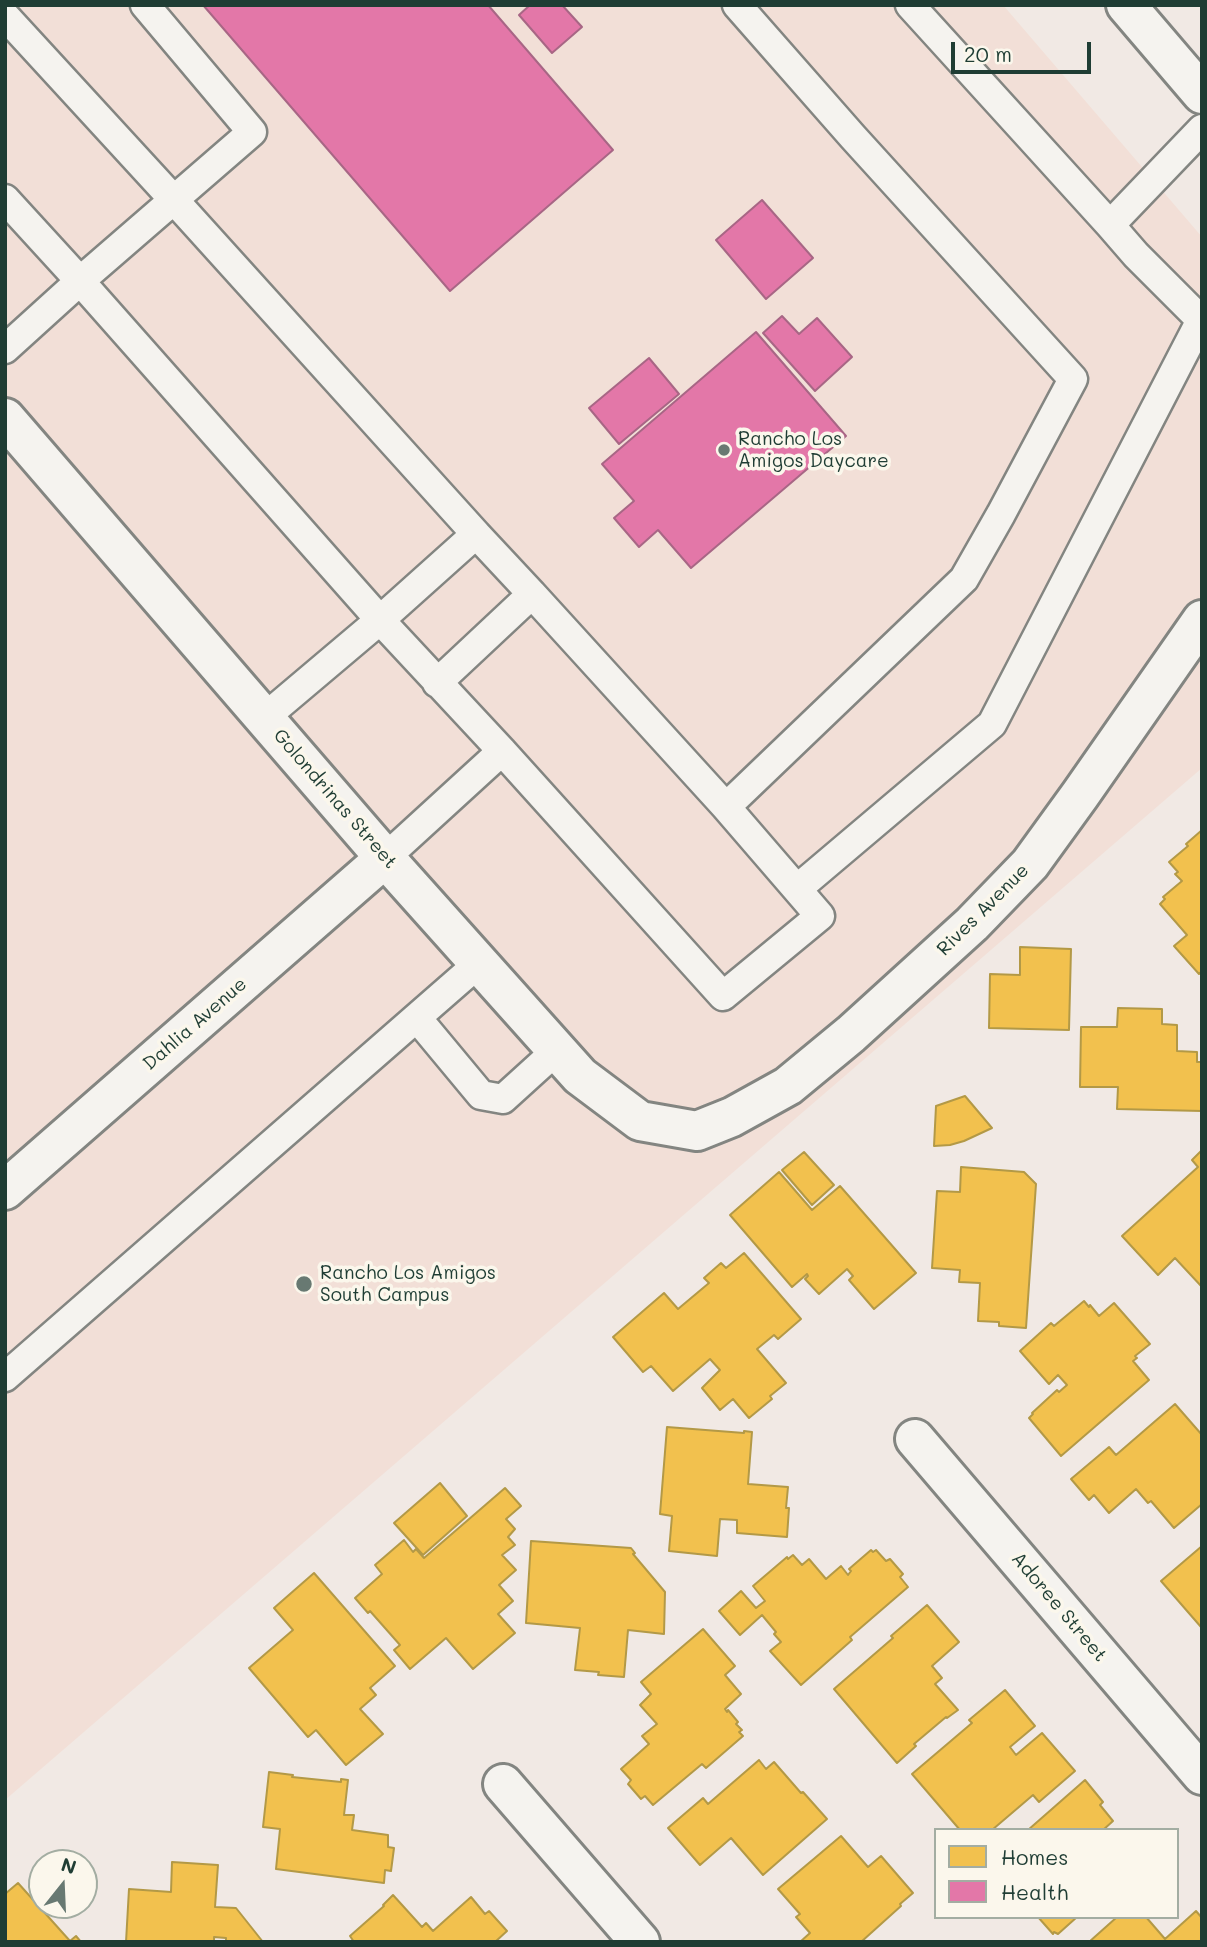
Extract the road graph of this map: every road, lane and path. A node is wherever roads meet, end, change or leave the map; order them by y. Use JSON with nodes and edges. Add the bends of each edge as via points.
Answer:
{"nodes":[{"id":1,"x":145,"y":5,"type":"edge"},
{"id":2,"x":737,"y":5,"type":"edge"},
{"id":3,"x":910,"y":5,"type":"edge"},
{"id":4,"x":1126,"y":5,"type":"edge"},
{"id":5,"x":5,"y":16,"type":"edge"},
{"id":6,"x":1202,"y":94,"type":"edge"},
{"id":7,"x":1202,"y":129,"type":"edge"},
{"id":8,"x":5,"y":199,"type":"edge"},
{"id":9,"x":174,"y":200,"type":"junction"},
{"id":10,"x":1110,"y":225,"type":"junction"},
{"id":11,"x":80,"y":281,"type":"junction"},
{"id":12,"x":5,"y":349,"type":"edge"},
{"id":13,"x":5,"y":418,"type":"edge"},
{"id":14,"x":476,"y":534,"type":"junction"},
{"id":15,"x":533,"y":594,"type":"junction"},
{"id":16,"x":380,"y":620,"type":"junction"},
{"id":17,"x":1202,"y":620,"type":"edge"},
{"id":18,"x":437,"y":683,"type":"junction"},
{"id":19,"x":264,"y":718,"type":"junction"},
{"id":20,"x":502,"y":751,"type":"junction"},
{"id":21,"x":726,"y":807,"type":"junction"},
{"id":22,"x":386,"y":858,"type":"junction"},
{"id":23,"x":797,"y":889,"type":"junction"},
{"id":24,"x":479,"y":963,"type":"junction"},
{"id":25,"x":417,"y":1018,"type":"junction"},
{"id":26,"x":557,"y":1050,"type":"junction"},
{"id":27,"x":697,"y":1131,"type":"joint"},
{"id":28,"x":5,"y":1190,"type":"edge"},
{"id":29,"x":5,"y":1377,"type":"edge"},
{"id":30,"x":915,"y":1439,"type":"dead end"},
{"id":31,"x":1202,"y":1775,"type":"edge"},
{"id":32,"x":503,"y":1784,"type":"dead end"},
{"id":33,"x":640,"y":1942,"type":"edge"}],
"edges":[{"from":1,"to":9,"type":"lane","via":[[252,132]]},
{"from":2,"to":21,"type":"lane","via":[[1073,379],[964,579]]},
{"from":3,"to":10,"type":"lane"},
{"from":4,"to":6,"type":"street"},
{"from":5,"to":9,"type":"lane"},
{"from":7,"to":10,"type":"lane"},
{"from":8,"to":11,"type":"lane"},
{"from":9,"to":11,"type":"lane"},
{"from":9,"to":14,"type":"lane"},
{"from":10,"to":23,"type":"lane","via":[[1201,320],[992,724]]},
{"from":11,"to":12,"type":"lane"},
{"from":11,"to":16,"type":"lane"},
{"from":13,"to":19,"type":"street","name":"Golondrinas Street"},
{"from":14,"to":15,"type":"lane"},
{"from":14,"to":16,"type":"lane"},
{"from":15,"to":18,"type":"lane"},
{"from":15,"to":21,"type":"lane"},
{"from":16,"to":18,"type":"lane"},
{"from":16,"to":19,"type":"lane"},
{"from":17,"to":27,"type":"street","name":"Rives Avenue","via":[[1030,864],[972,924],[788,1086]]},
{"from":18,"to":20,"type":"lane"},
{"from":19,"to":22,"type":"street","name":"Golondrinas Street"},
{"from":20,"to":22,"type":"lane"},
{"from":20,"to":23,"type":"lane","via":[[723,996],[820,916]]},
{"from":21,"to":23,"type":"lane"},
{"from":22,"to":24,"type":"street","name":"Golondrinas Street"},
{"from":22,"to":28,"type":"street","name":"Dahlia Avenue"},
{"from":24,"to":25,"type":"lane"},
{"from":24,"to":26,"type":"street","name":"Golondrinas Street"},
{"from":25,"to":26,"type":"lane","via":[[481,1095],[503,1098]]},
{"from":25,"to":29,"type":"lane"},
{"from":26,"to":27,"type":"street","name":"Golondrinas Street","via":[[580,1076],[640,1121]]},
{"from":30,"to":31,"type":"street","name":"Adoree Street"},
{"from":32,"to":33,"type":"street"}]}
